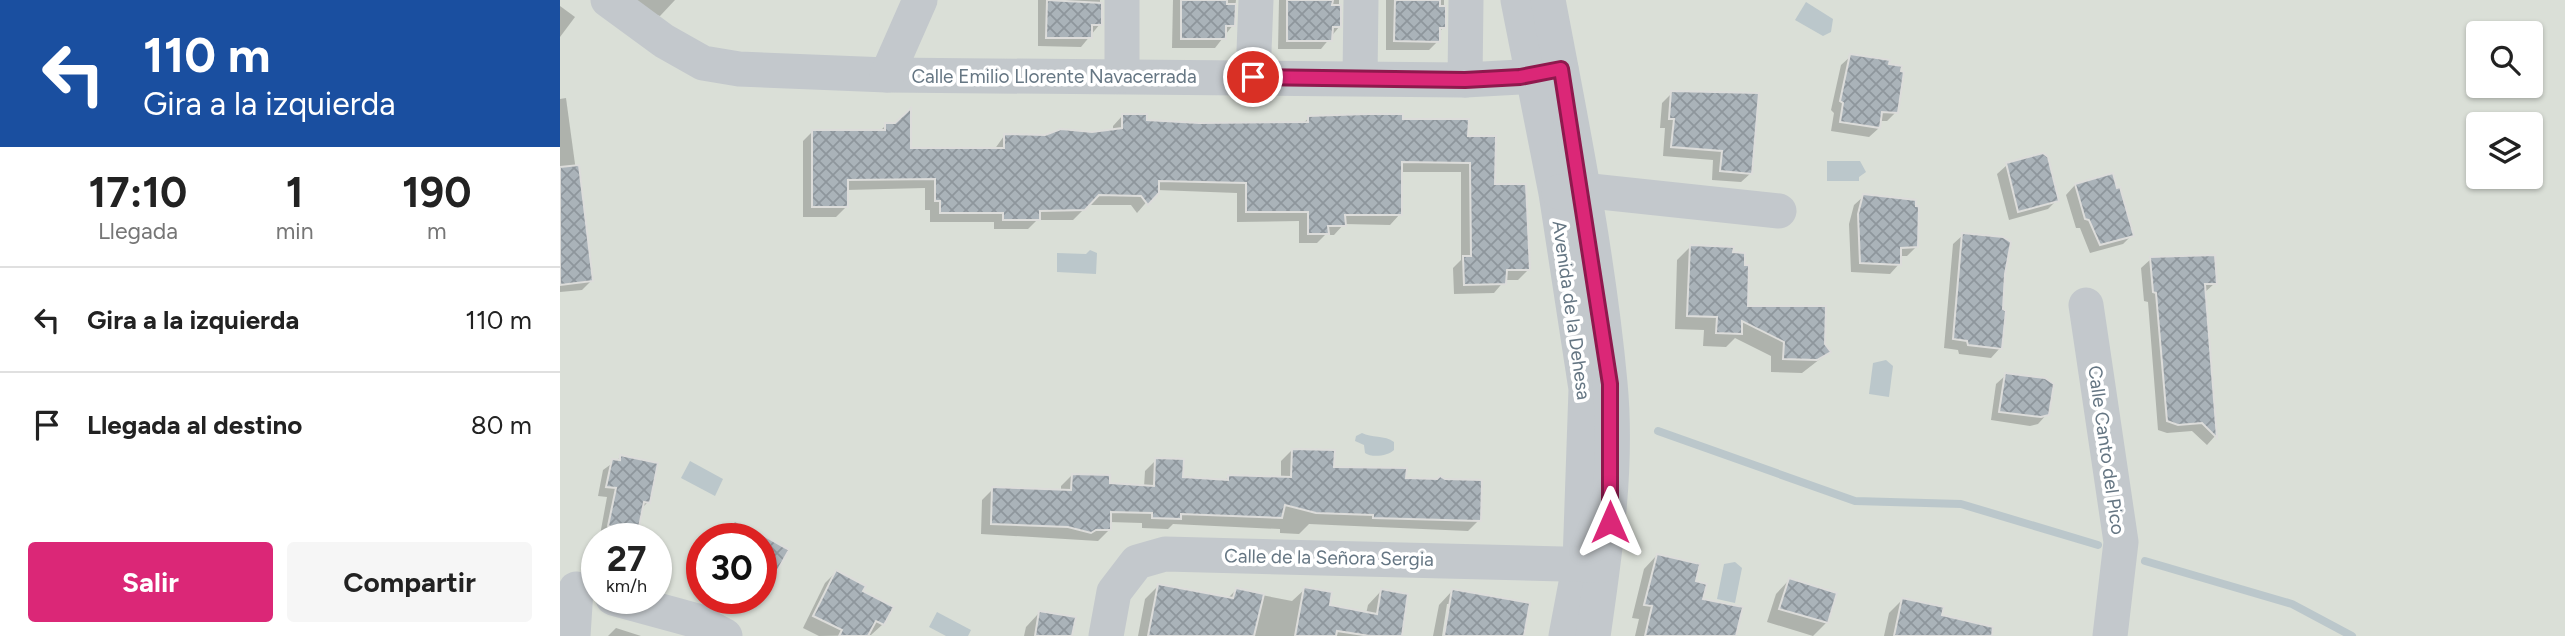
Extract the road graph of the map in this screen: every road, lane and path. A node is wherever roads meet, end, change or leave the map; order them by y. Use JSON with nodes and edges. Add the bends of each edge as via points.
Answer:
{"nodes":[{"id":1,"x":608,"y":0,"type":"edge"},
{"id":2,"x":920,"y":0,"type":"edge"},
{"id":3,"x":1122,"y":0,"type":"edge"},
{"id":4,"x":1256,"y":0,"type":"edge"},
{"id":5,"x":1361,"y":0,"type":"edge"},
{"id":6,"x":1466,"y":0,"type":"edge"},
{"id":7,"x":1518,"y":0,"type":"edge"},
{"id":8,"x":1548,"y":0,"type":"edge"},
{"id":9,"x":1548,"y":72,"type":"junction"},
{"id":10,"x":887,"y":75,"type":"junction"},
{"id":11,"x":1122,"y":75,"type":"junction"},
{"id":12,"x":1253,"y":77,"type":"junction"},
{"id":13,"x":1360,"y":78,"type":"junction"},
{"id":14,"x":1465,"y":80,"type":"junction"},
{"id":15,"x":1569,"y":192,"type":"junction"},
{"id":16,"x":1779,"y":211,"type":"dead end"},
{"id":17,"x":2086,"y":305,"type":"dead end"},
{"id":18,"x":1592,"y":564,"type":"junction"},
{"id":19,"x":578,"y":589,"type":"edge"},
{"id":20,"x":671,"y":614,"type":"edge"},
{"id":21,"x":573,"y":636,"type":"edge"},
{"id":22,"x":724,"y":636,"type":"edge"},
{"id":23,"x":1106,"y":636,"type":"edge"},
{"id":24,"x":1566,"y":636,"type":"edge"},
{"id":25,"x":1593,"y":636,"type":"edge"},
{"id":26,"x":2110,"y":636,"type":"edge"}],
"edges":[{"from":1,"to":10,"type":"street","name":"Calle Emilio Llorente Navacerrada","via":[[703,63],[739,69]]},
{"from":2,"to":10,"type":"street"},
{"from":3,"to":11,"type":"street"},
{"from":4,"to":12,"type":"street"},
{"from":5,"to":13,"type":"street"},
{"from":6,"to":14,"type":"street"},
{"from":7,"to":9,"type":"street","name":"Avenida de la Dehesa"},
{"from":8,"to":9,"type":"street","name":"Avenida de la Dehesa"},
{"from":9,"to":14,"type":"street","name":"Calle Emilio Llorente Navacerrada"},
{"from":9,"to":15,"type":"street","name":"Avenida de la Dehesa"},
{"from":10,"to":11,"type":"street","name":"Calle Emilio Llorente Navacerrada"},
{"from":11,"to":12,"type":"street","name":"Calle Emilio Llorente Navacerrada"},
{"from":12,"to":13,"type":"street","name":"Calle Emilio Llorente Navacerrada"},
{"from":13,"to":14,"type":"street","name":"Calle Emilio Llorente Navacerrada"},
{"from":15,"to":16,"type":"street"},
{"from":15,"to":18,"type":"street","name":"Avenida de la Dehesa","via":[[1586,389]]},
{"from":17,"to":26,"type":"street","name":"Calle Canto del Pico","via":[[2121,542]]},
{"from":18,"to":23,"type":"street","name":"Calle de la Señora Sergia","via":[[1165,554],[1137,562],[1114,592]]},
{"from":18,"to":24,"type":"street","name":"Avenida de la Dehesa"},
{"from":18,"to":25,"type":"street","name":"Avenida de la Dehesa"},
{"from":19,"to":21,"type":"street"},
{"from":20,"to":22,"type":"street"}]}
